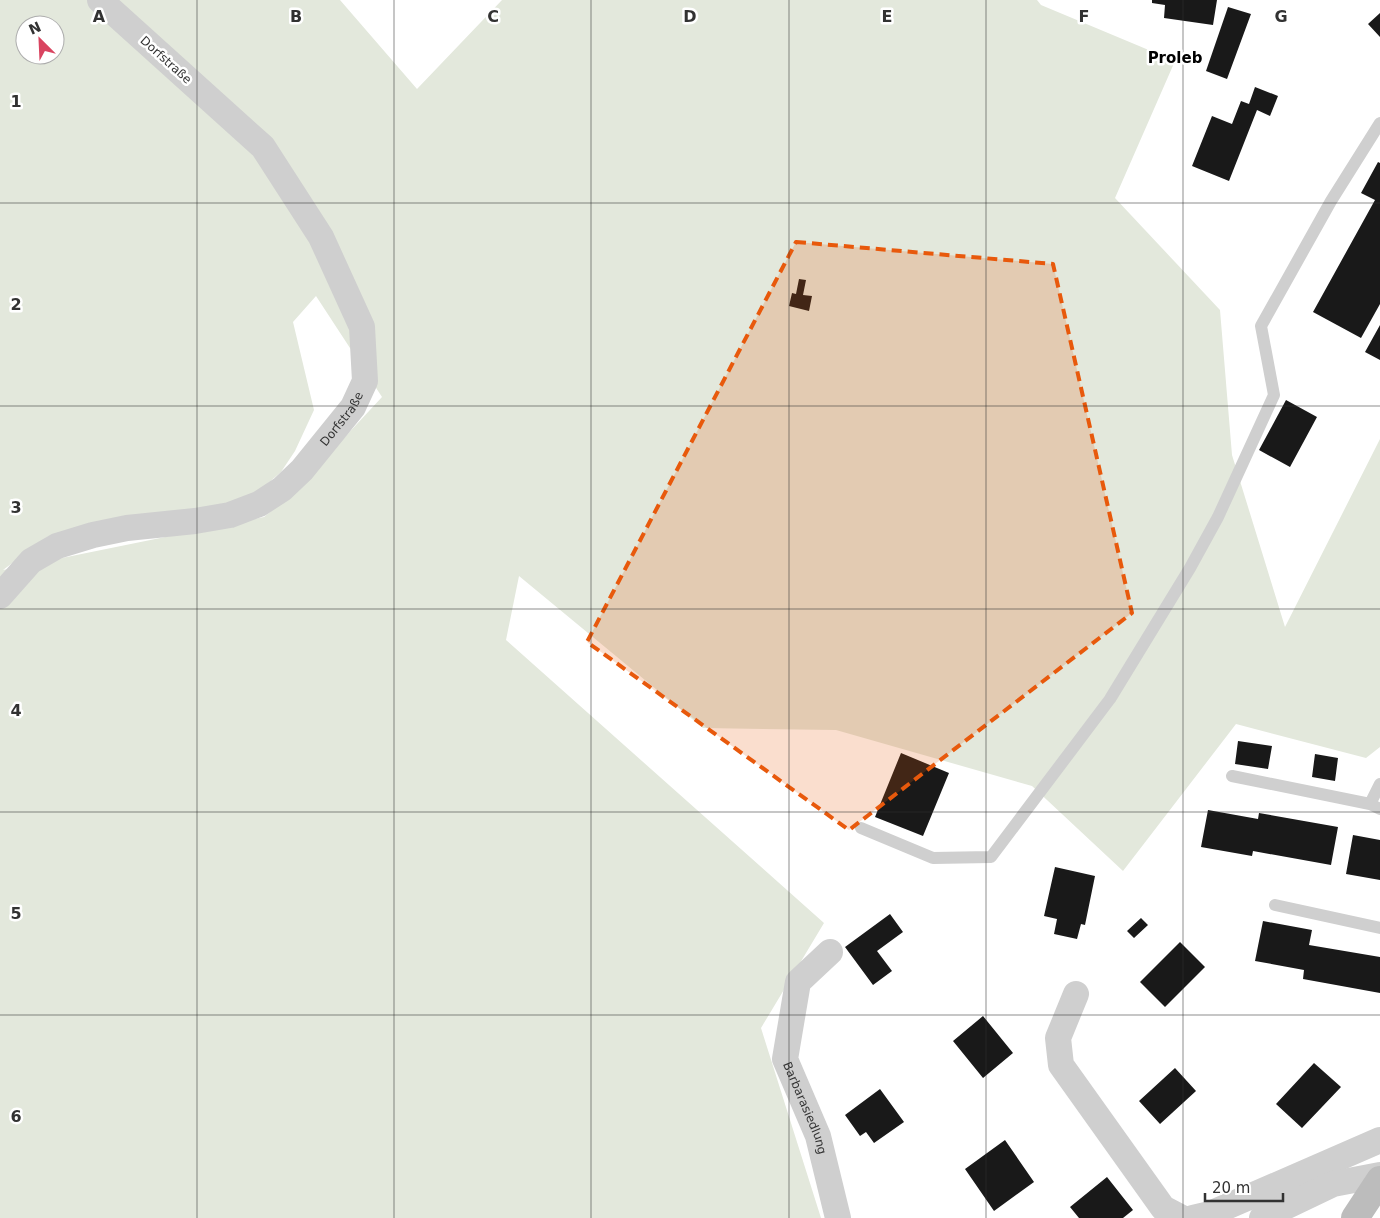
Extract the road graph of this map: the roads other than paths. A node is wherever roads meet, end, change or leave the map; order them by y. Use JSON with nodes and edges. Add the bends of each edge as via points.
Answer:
{"nodes":[{"id":1,"x":100,"y":0,"type":"edge"},
{"id":2,"x":1380,"y":123,"type":"edge"},
{"id":3,"x":0,"y":596,"type":"edge"},
{"id":4,"x":1232,"y":776,"type":"dead end"},
{"id":5,"x":1380,"y":784,"type":"edge"},
{"id":6,"x":1375,"y":806,"type":"edge"},
{"id":7,"x":861,"y":828,"type":"dead end"},
{"id":8,"x":1276,"y":905,"type":"dead end"},
{"id":9,"x":1380,"y":928,"type":"edge"},
{"id":10,"x":830,"y":952,"type":"dead end"},
{"id":11,"x":1076,"y":994,"type":"dead end"},
{"id":12,"x":1380,"y":1140,"type":"edge"},
{"id":13,"x":1380,"y":1175,"type":"edge"},
{"id":14,"x":1380,"y":1180,"type":"edge"},
{"id":15,"x":838,"y":1218,"type":"edge"},
{"id":16,"x":1182,"y":1218,"type":"edge"},
{"id":17,"x":1193,"y":1218,"type":"edge"},
{"id":18,"x":1262,"y":1218,"type":"edge"},
{"id":19,"x":1355,"y":1218,"type":"edge"}],
"edges":[{"from":1,"to":3,"type":"street","name":"Dorfstraße","via":[[263,147],[322,237],[362,327],[365,381],[354,407],[314,456],[282,489],[259,504],[230,515],[127,528],[58,546],[31,561]]},
{"from":2,"to":7,"type":"lane","via":[[1331,201],[1262,326],[1274,395],[1218,517],[1104,707],[991,857],[933,858]]},
{"from":4,"to":6,"type":"lane"},
{"from":5,"to":6,"type":"lane"},
{"from":8,"to":9,"type":"lane"},
{"from":10,"to":15,"type":"street","name":"Barbarasiedlung","via":[[798,982],[785,1059],[818,1136]]},
{"from":11,"to":16,"type":"street","via":[[1058,1038],[1061,1064],[1163,1208]]},
{"from":12,"to":17,"type":"street","via":[[1210,1214]]},
{"from":13,"to":18,"type":"street","via":[[1333,1184]]},
{"from":14,"to":19,"type":"main road"}]}
